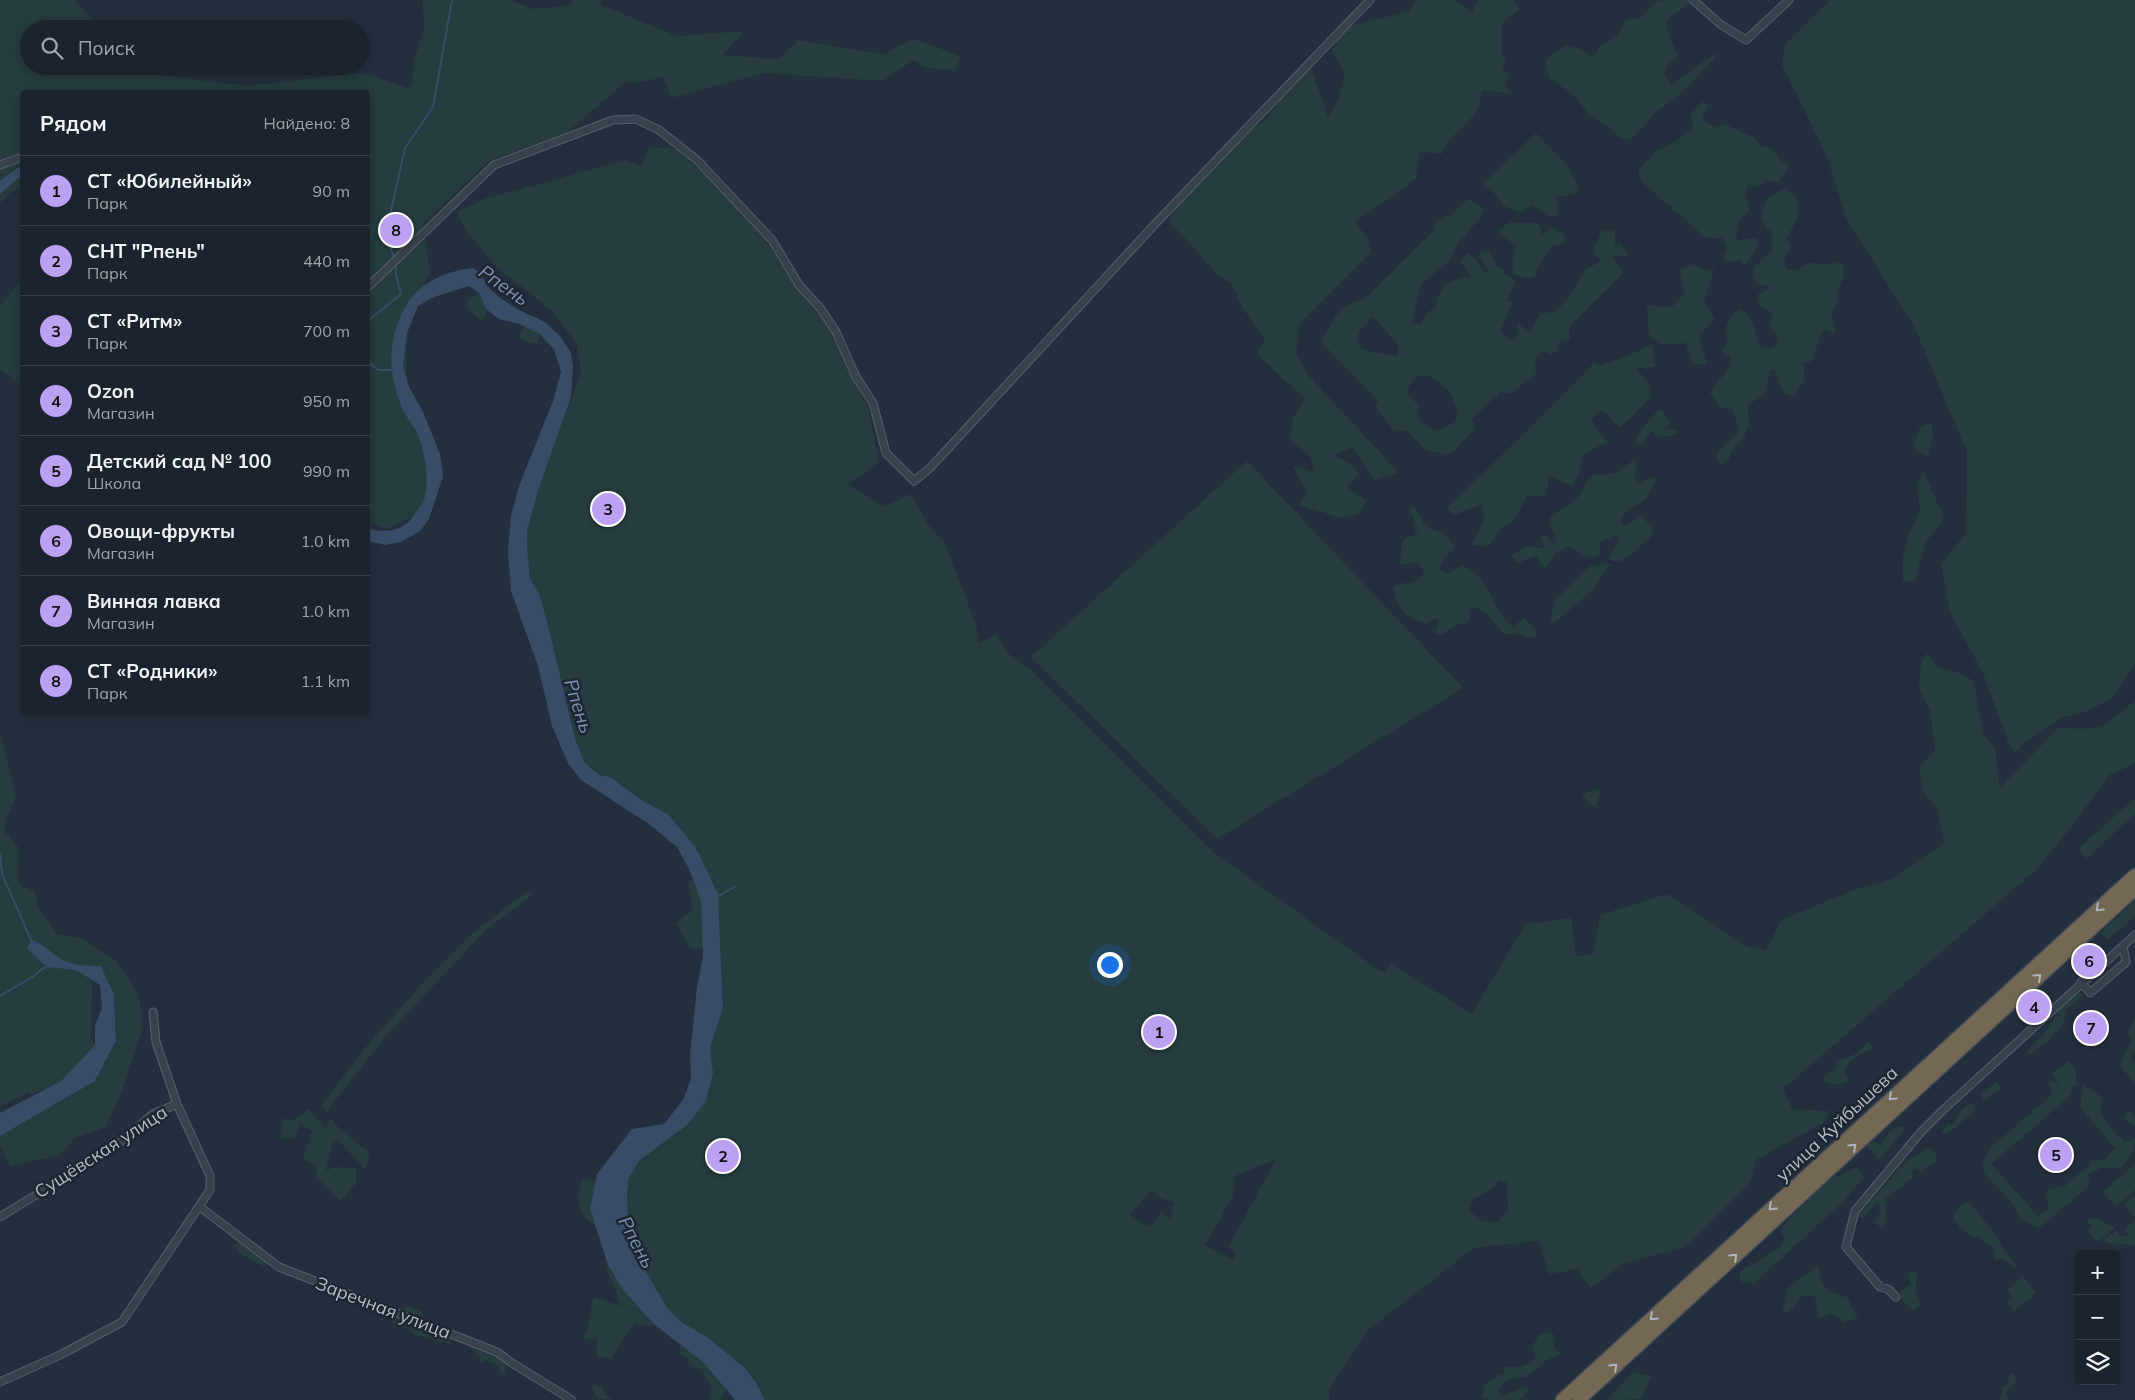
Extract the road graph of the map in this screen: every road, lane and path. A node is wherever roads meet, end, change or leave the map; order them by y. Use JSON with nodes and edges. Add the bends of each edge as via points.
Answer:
{"nodes":[{"id":1,"x":1370,"y":0,"type":"edge"},
{"id":2,"x":1693,"y":0,"type":"edge"},
{"id":3,"x":1790,"y":0,"type":"edge"},
{"id":4,"x":20,"y":158,"type":"edge"},
{"id":5,"x":0,"y":165,"type":"edge"},
{"id":6,"x":370,"y":285,"type":"edge"},
{"id":7,"x":2135,"y":875,"type":"edge"},
{"id":8,"x":2135,"y":889,"type":"edge"},
{"id":9,"x":2135,"y":935,"type":"edge"},
{"id":10,"x":2123,"y":946,"type":"junction"},
{"id":11,"x":2081,"y":982,"type":"junction"},
{"id":12,"x":153,"y":1012,"type":"dead end"},
{"id":13,"x":177,"y":1104,"type":"junction"},
{"id":14,"x":200,"y":1207,"type":"junction"},
{"id":15,"x":0,"y":1218,"type":"edge"},
{"id":16,"x":1896,"y":1297,"type":"dead end"},
{"id":17,"x":0,"y":1382,"type":"edge"},
{"id":18,"x":572,"y":1400,"type":"edge"},
{"id":19,"x":1562,"y":1400,"type":"edge"},
{"id":20,"x":1578,"y":1400,"type":"edge"}],
"edges":[{"from":1,"to":6,"type":"street","via":[[1156,223],[930,468],[914,481],[886,453],[873,403],[856,377],[836,332],[799,285],[772,240],[697,160],[659,130],[636,119],[613,120],[494,165]]},
{"from":2,"to":3,"type":"street","via":[[1720,24],[1746,40]]},
{"from":4,"to":5,"type":"street"},
{"from":7,"to":19,"type":"highway","name":"улица Куйбышева","one_way":true},
{"from":20,"to":8,"type":"highway","name":"улица Куйбышева","one_way":true},
{"from":9,"to":10,"type":"street"},
{"from":10,"to":11,"type":"street"},
{"from":10,"to":11,"type":"street","via":[[2126,962],[2090,993]]},
{"from":11,"to":16,"type":"street","via":[[1921,1132],[1854,1211],[1846,1247],[1880,1287],[1888,1288]]},
{"from":12,"to":13,"type":"street","via":[[156,1042]]},
{"from":13,"to":14,"type":"street","via":[[210,1176],[210,1190]]},
{"from":13,"to":15,"type":"street","name":"Сущёвская улица","via":[[153,1114],[113,1148]]},
{"from":14,"to":17,"type":"street","via":[[122,1322]]},
{"from":14,"to":18,"type":"street","name":"Заречная улица","via":[[279,1268],[497,1352]]}]}
